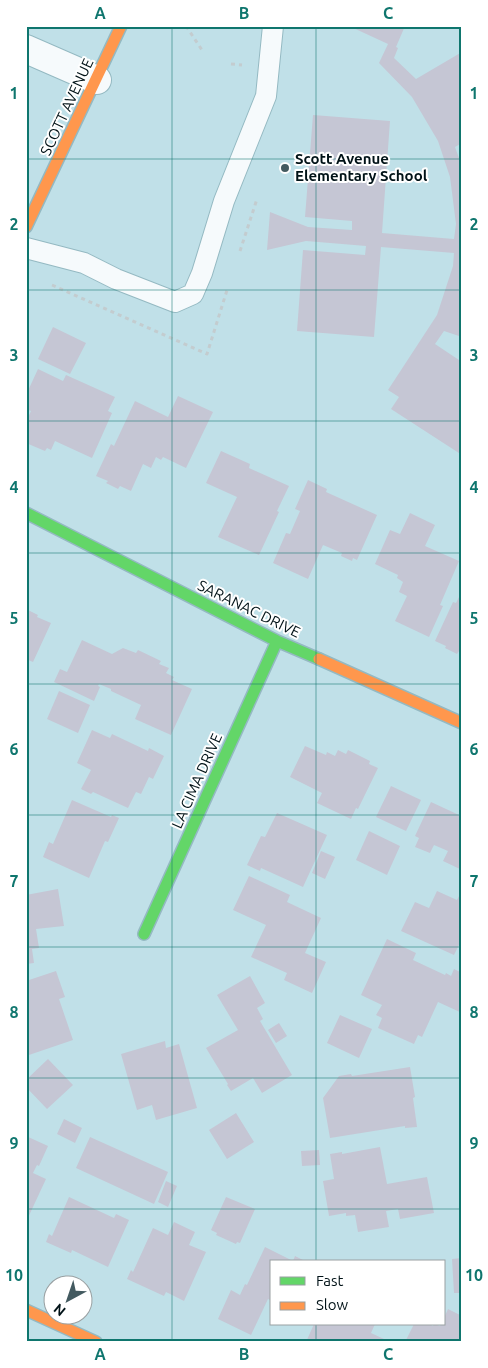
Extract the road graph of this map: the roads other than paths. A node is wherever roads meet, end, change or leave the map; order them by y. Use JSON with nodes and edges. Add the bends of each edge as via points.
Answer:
{"nodes":[{"id":1,"x":121,"y":26,"type":"edge"},
{"id":2,"x":273,"y":26,"type":"edge"},
{"id":3,"x":26,"y":49,"type":"edge"},
{"id":4,"x":97,"y":80,"type":"junction"},
{"id":5,"x":26,"y":227,"type":"edge"},
{"id":6,"x":26,"y":248,"type":"edge"},
{"id":7,"x":26,"y":513,"type":"edge"},
{"id":8,"x":277,"y":641,"type":"junction"},
{"id":9,"x":462,"y":723,"type":"edge"},
{"id":10,"x":144,"y":934,"type":"dead end"},
{"id":11,"x":26,"y":1310,"type":"edge"},
{"id":12,"x":96,"y":1342,"type":"edge"}],
"edges":[{"from":1,"to":4,"type":"street","name":"SCOTT AVENUE"},
{"from":2,"to":6,"type":"lane","via":[[266,96],[224,201],[193,294],[175,302],[84,263]]},
{"from":3,"to":4,"type":"street"},
{"from":4,"to":5,"type":"street","name":"SCOTT AVENUE"},
{"from":7,"to":8,"type":"street","name":"SARANAC DRIVE"},
{"from":8,"to":9,"type":"street","name":"SARANAC DRIVE"},
{"from":8,"to":10,"type":"street","name":"LA CIMA DRIVE"},
{"from":11,"to":12,"type":"street"}]}
